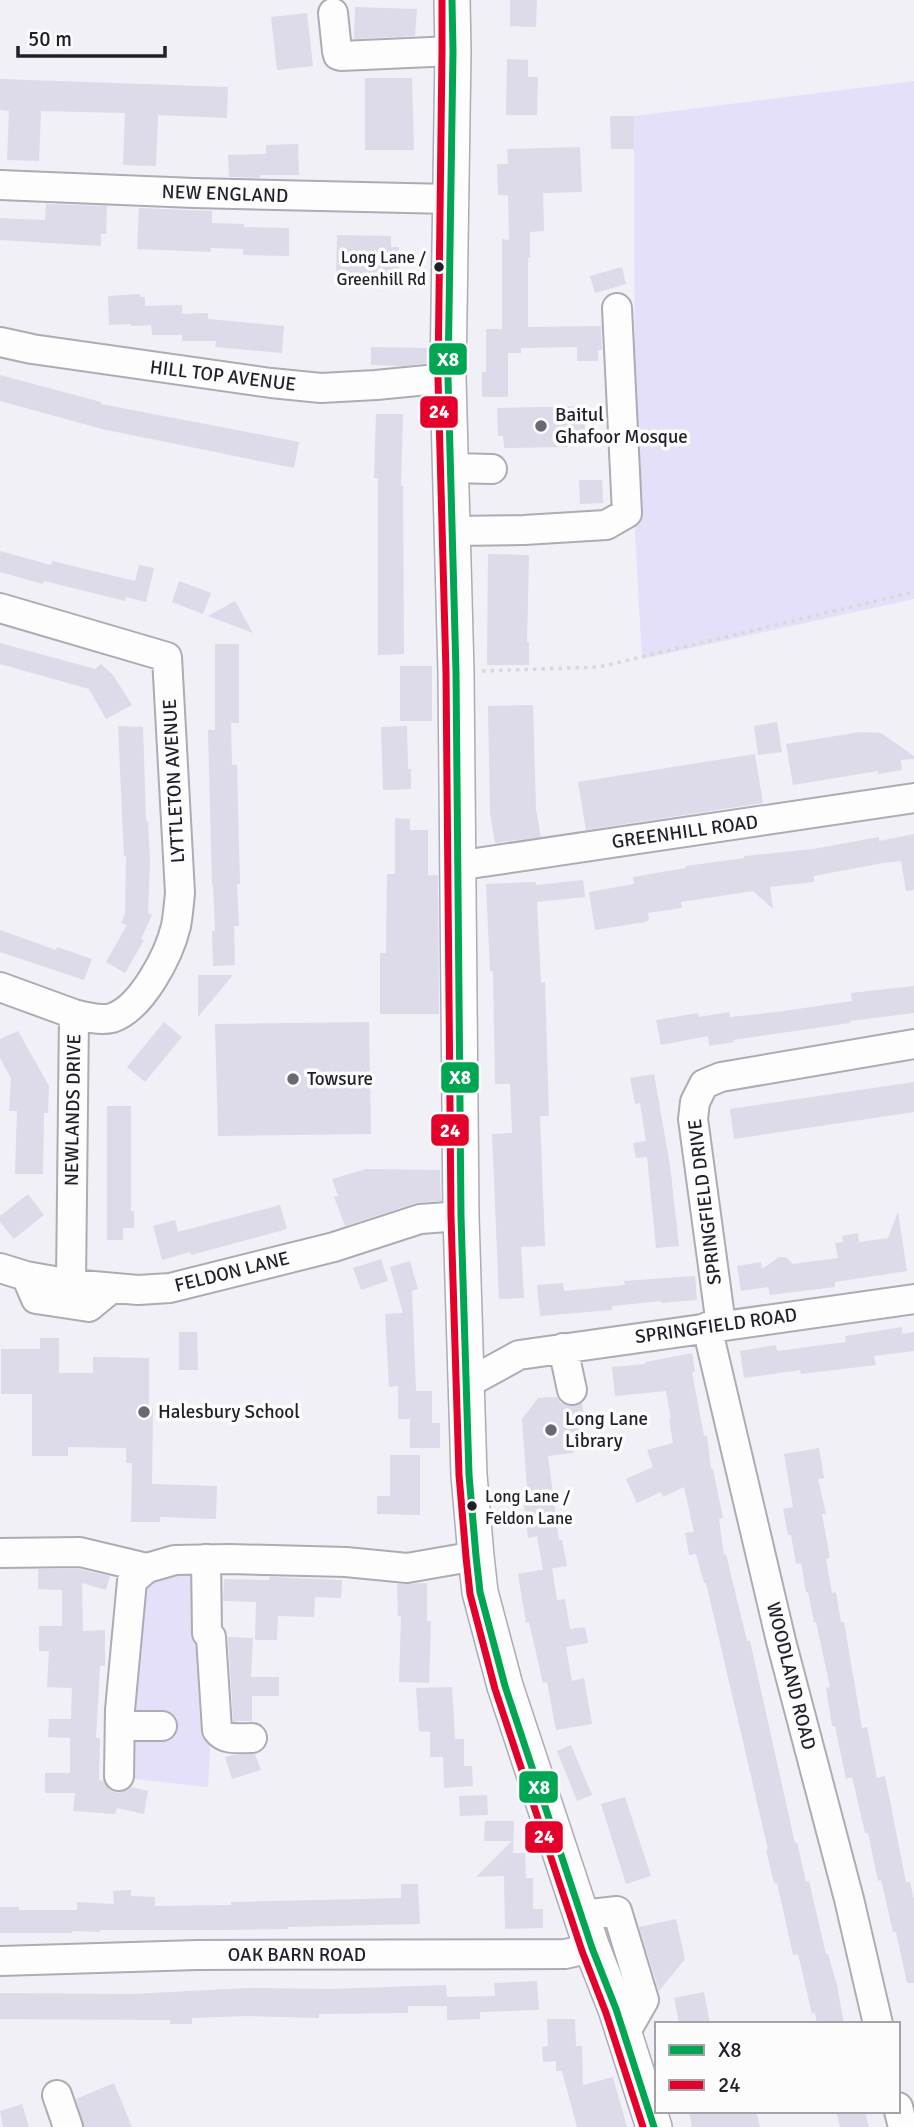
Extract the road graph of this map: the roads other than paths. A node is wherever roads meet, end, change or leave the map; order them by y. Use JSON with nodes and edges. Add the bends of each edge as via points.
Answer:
{"nodes":[{"id":1,"x":452,"y":0,"type":"edge"},
{"id":2,"x":332,"y":13,"type":"dead end"},
{"id":3,"x":453,"y":51,"type":"junction"},
{"id":4,"x":0,"y":185,"type":"edge"},
{"id":5,"x":450,"y":199,"type":"junction"},
{"id":6,"x":617,"y":308,"type":"dead end"},
{"id":7,"x":0,"y":342,"type":"edge"},
{"id":8,"x":449,"y":378,"type":"junction"},
{"id":9,"x":452,"y":468,"type":"junction"},
{"id":10,"x":492,"y":469,"type":"dead end"},
{"id":11,"x":453,"y":531,"type":"junction"},
{"id":12,"x":0,"y":608,"type":"edge"},
{"id":13,"x":914,"y":798,"type":"edge"},
{"id":14,"x":456,"y":866,"type":"junction"},
{"id":15,"x":0,"y":987,"type":"edge"},
{"id":16,"x":74,"y":1014,"type":"junction"},
{"id":17,"x":914,"y":1044,"type":"edge"},
{"id":18,"x":461,"y":1216,"type":"junction"},
{"id":19,"x":13,"y":1272,"type":"edge"},
{"id":20,"x":71,"y":1284,"type":"junction"},
{"id":21,"x":112,"y":1288,"type":"junction"},
{"id":22,"x":914,"y":1299,"type":"edge"},
{"id":23,"x":714,"y":1326,"type":"junction"},
{"id":24,"x":465,"y":1342,"type":"junction"},
{"id":25,"x":563,"y":1349,"type":"junction"},
{"id":26,"x":519,"y":1355,"type":"junction"},
{"id":27,"x":466,"y":1384,"type":"junction"},
{"id":28,"x":572,"y":1390,"type":"dead end"},
{"id":29,"x":0,"y":1553,"type":"edge"},
{"id":30,"x":476,"y":1556,"type":"junction"},
{"id":31,"x":206,"y":1559,"type":"junction"},
{"id":32,"x":148,"y":1568,"type":"junction"},
{"id":33,"x":120,"y":1726,"type":"junction"},
{"id":34,"x":162,"y":1726,"type":"dead end"},
{"id":35,"x":252,"y":1738,"type":"dead end"},
{"id":36,"x":119,"y":1776,"type":"dead end"},
{"id":37,"x":582,"y":1915,"type":"junction"},
{"id":38,"x":593,"y":1948,"type":"junction"},
{"id":39,"x":0,"y":1961,"type":"edge"},
{"id":40,"x":878,"y":2022,"type":"edge"},
{"id":41,"x":624,"y":2035,"type":"junction"},
{"id":42,"x":57,"y":2095,"type":"dead end"},
{"id":43,"x":68,"y":2127,"type":"edge"},
{"id":44,"x":654,"y":2127,"type":"edge"}],
"edges":[{"from":1,"to":3,"type":"main road"},
{"from":2,"to":3,"type":"street","via":[[341,56]]},
{"from":3,"to":5,"type":"main road"},
{"from":4,"to":5,"type":"street","name":"NEW ENGLAND"},
{"from":5,"to":8,"type":"main road"},
{"from":6,"to":11,"type":"street","via":[[627,513],[606,525]]},
{"from":7,"to":8,"type":"street","name":"HILL TOP AVENUE","via":[[321,388]]},
{"from":8,"to":9,"type":"main road"},
{"from":9,"to":10,"type":"street"},
{"from":9,"to":11,"type":"main road"},
{"from":11,"to":14,"type":"main road"},
{"from":12,"to":16,"type":"street","name":"LYTTLETON AVENUE","via":[[167,657],[180,893],[176,926],[153,977],[127,1010],[110,1018]]},
{"from":13,"to":14,"type":"street","name":"GREENHILL ROAD"},
{"from":14,"to":18,"type":"main road"},
{"from":15,"to":16,"type":"street","name":"NEWLANDS DRIVE"},
{"from":16,"to":20,"type":"street","name":"NEWLANDS DRIVE"},
{"from":17,"to":23,"type":"street","name":"SPRINGFIELD DRIVE","via":[[721,1077],[704,1084],[693,1119]]},
{"from":18,"to":21,"type":"street","name":"FELDON LANE","via":[[420,1219],[334,1247],[170,1288]]},
{"from":18,"to":24,"type":"main road"},
{"from":19,"to":20,"type":"street","name":"FELDON LANE"},
{"from":19,"to":21,"type":"street","via":[[36,1299],[76,1306],[89,1307]]},
{"from":20,"to":21,"type":"street","name":"FELDON LANE"},
{"from":22,"to":23,"type":"street","name":"SPRINGFIELD ROAD"},
{"from":23,"to":25,"type":"street","name":"SPRINGFIELD ROAD"},
{"from":23,"to":40,"type":"street","name":"WOODLAND ROAD","via":[[781,1641]]},
{"from":24,"to":26,"type":"street","name":"SPRINGFIELD ROAD"},
{"from":24,"to":27,"type":"main road"},
{"from":25,"to":26,"type":"street","name":"SPRINGFIELD ROAD"},
{"from":25,"to":28,"type":"street"},
{"from":26,"to":27,"type":"street","name":"SPRINGFIELD ROAD"},
{"from":27,"to":30,"type":"main road"},
{"from":29,"to":32,"type":"street","via":[[80,1552]]},
{"from":30,"to":31,"type":"street","via":[[407,1568]]},
{"from":30,"to":37,"type":"main road","via":[[480,1592],[505,1686]]},
{"from":31,"to":32,"type":"street","via":[[175,1560]]},
{"from":31,"to":35,"type":"street","via":[[207,1633],[211,1636],[217,1730],[229,1738]]},
{"from":32,"to":33,"type":"street","via":[[132,1581]]},
{"from":33,"to":34,"type":"street"},
{"from":33,"to":36,"type":"street"},
{"from":37,"to":38,"type":"main road"},
{"from":37,"to":41,"type":"street","via":[[617,1911],[644,2000]]},
{"from":38,"to":39,"type":"street","name":"OAK BARN ROAD","via":[[565,1954],[197,1955]]},
{"from":38,"to":41,"type":"main road"},
{"from":41,"to":44,"type":"main road"},
{"from":42,"to":43,"type":"street"}]}
